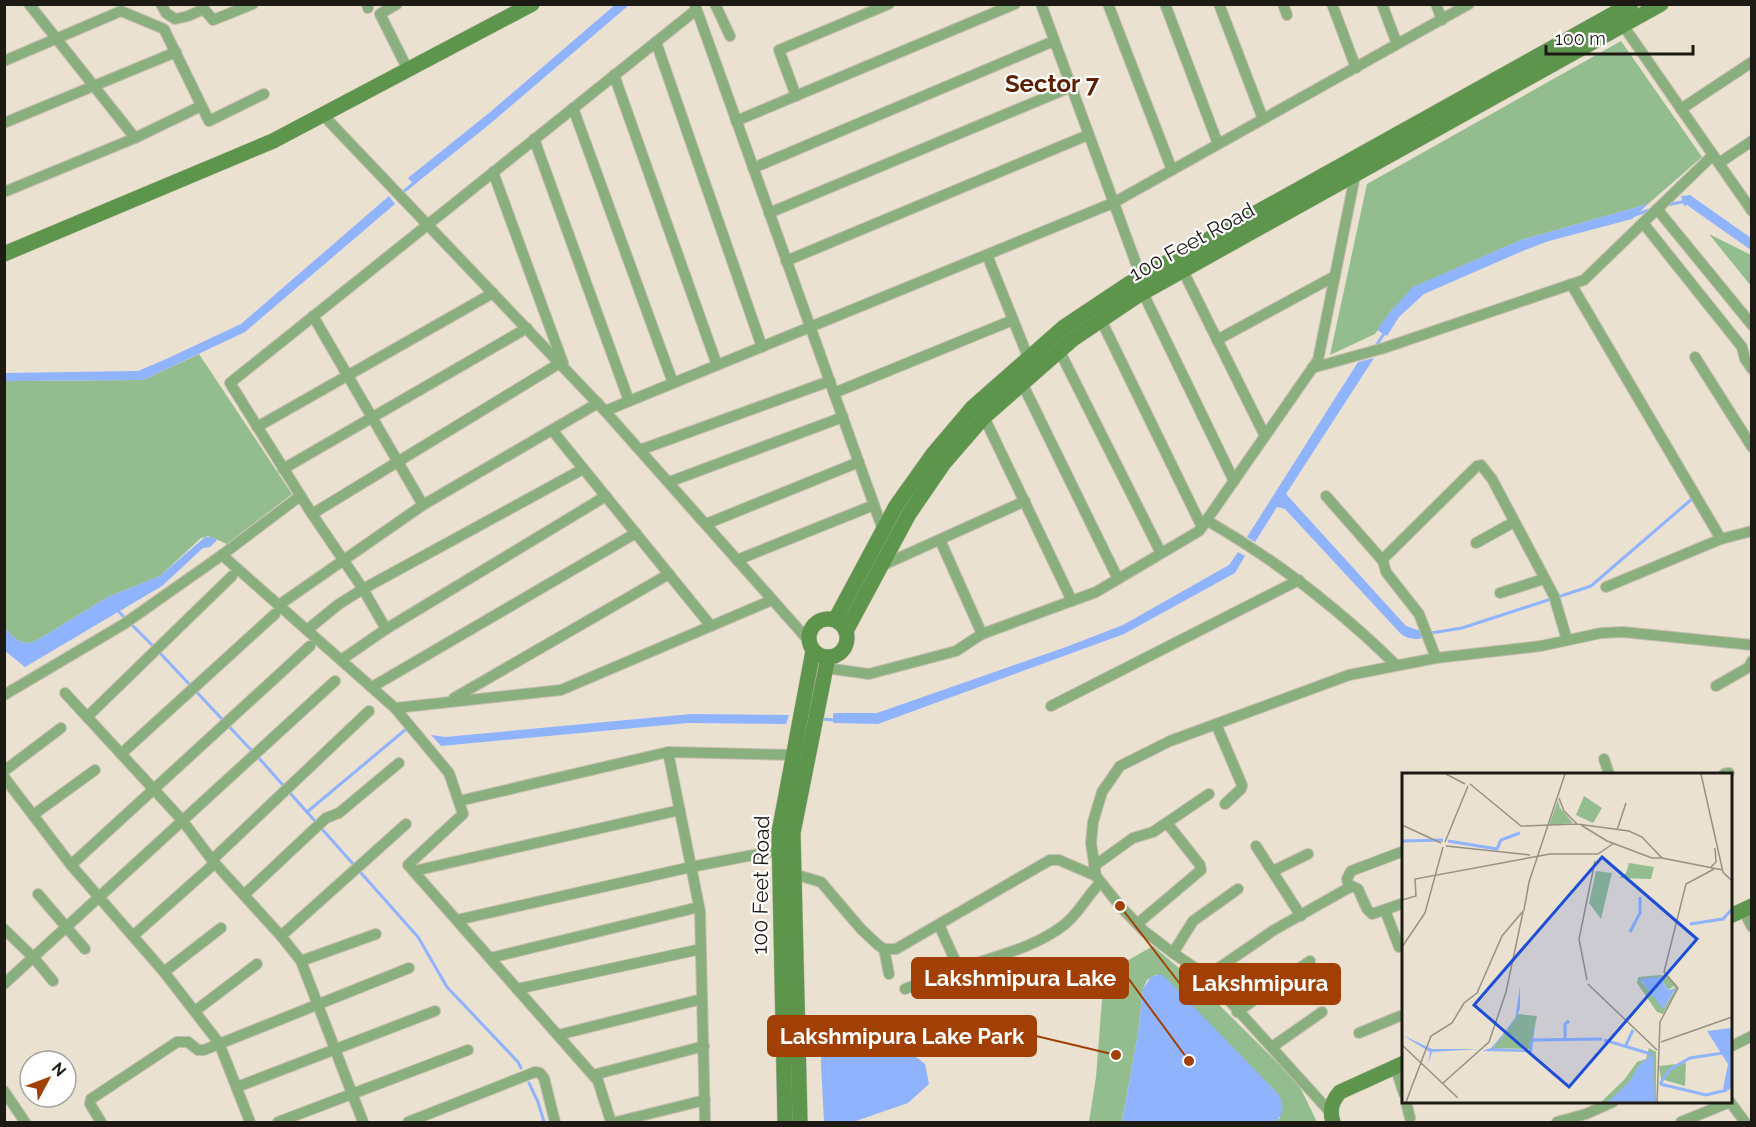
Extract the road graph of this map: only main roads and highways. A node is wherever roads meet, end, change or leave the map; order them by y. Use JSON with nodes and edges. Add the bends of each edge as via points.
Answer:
{"nodes":[{"id":1,"x":532,"y":4,"type":"edge"},
{"id":2,"x":1631,"y":4,"type":"edge"},
{"id":3,"x":1661,"y":4,"type":"edge"},
{"id":4,"x":1619,"y":20,"type":"junction"},
{"id":5,"x":4,"y":254,"type":"edge"},
{"id":6,"x":840,"y":625,"type":"junction"},
{"id":7,"x":811,"y":646,"type":"junction"},
{"id":8,"x":827,"y":663,"type":"junction"},
{"id":9,"x":810,"y":707,"type":"junction"},
{"id":10,"x":800,"y":757,"type":"junction"},
{"id":11,"x":1399,"y":1064,"type":"edge"},
{"id":12,"x":1331,"y":1117,"type":"edge"},
{"id":13,"x":785,"y":1122,"type":"edge"},
{"id":14,"x":800,"y":1122,"type":"edge"}],
"edges":[{"from":1,"to":5,"type":"main road","via":[[273,141]]},
{"from":2,"to":4,"type":"main road","name":"100 Feet Road"},
{"from":3,"to":4,"type":"main road","name":"100 Feet Road"},
{"from":4,"to":6,"type":"main road","name":"100 Feet Road","via":[[1355,176],[1143,293],[1073,339],[984,417],[944,463]]},
{"from":4,"to":6,"type":"main road","name":"100 Feet Road","via":[[1359,156],[1141,277],[1064,327],[972,408],[933,454],[896,506]]},
{"from":6,"to":7,"type":"main road","name":"100 Feet Road","via":[[827,619],[817,622],[810,631]]},
{"from":6,"to":8,"type":"main road","name":"100 Feet Road","via":[[847,641],[843,651]]},
{"from":7,"to":8,"type":"main road"},
{"from":7,"to":9,"type":"main road","name":"100 Feet Road"},
{"from":8,"to":9,"type":"main road","name":"100 Feet Road"},
{"from":9,"to":10,"type":"main road","name":"100 Feet Road"},
{"from":10,"to":13,"type":"main road","name":"100 Feet Road","via":[[779,832]]},
{"from":10,"to":14,"type":"main road","name":"100 Feet Road","via":[[794,834]]},
{"from":11,"to":12,"type":"main road","via":[[1340,1092],[1333,1100]]}]}
